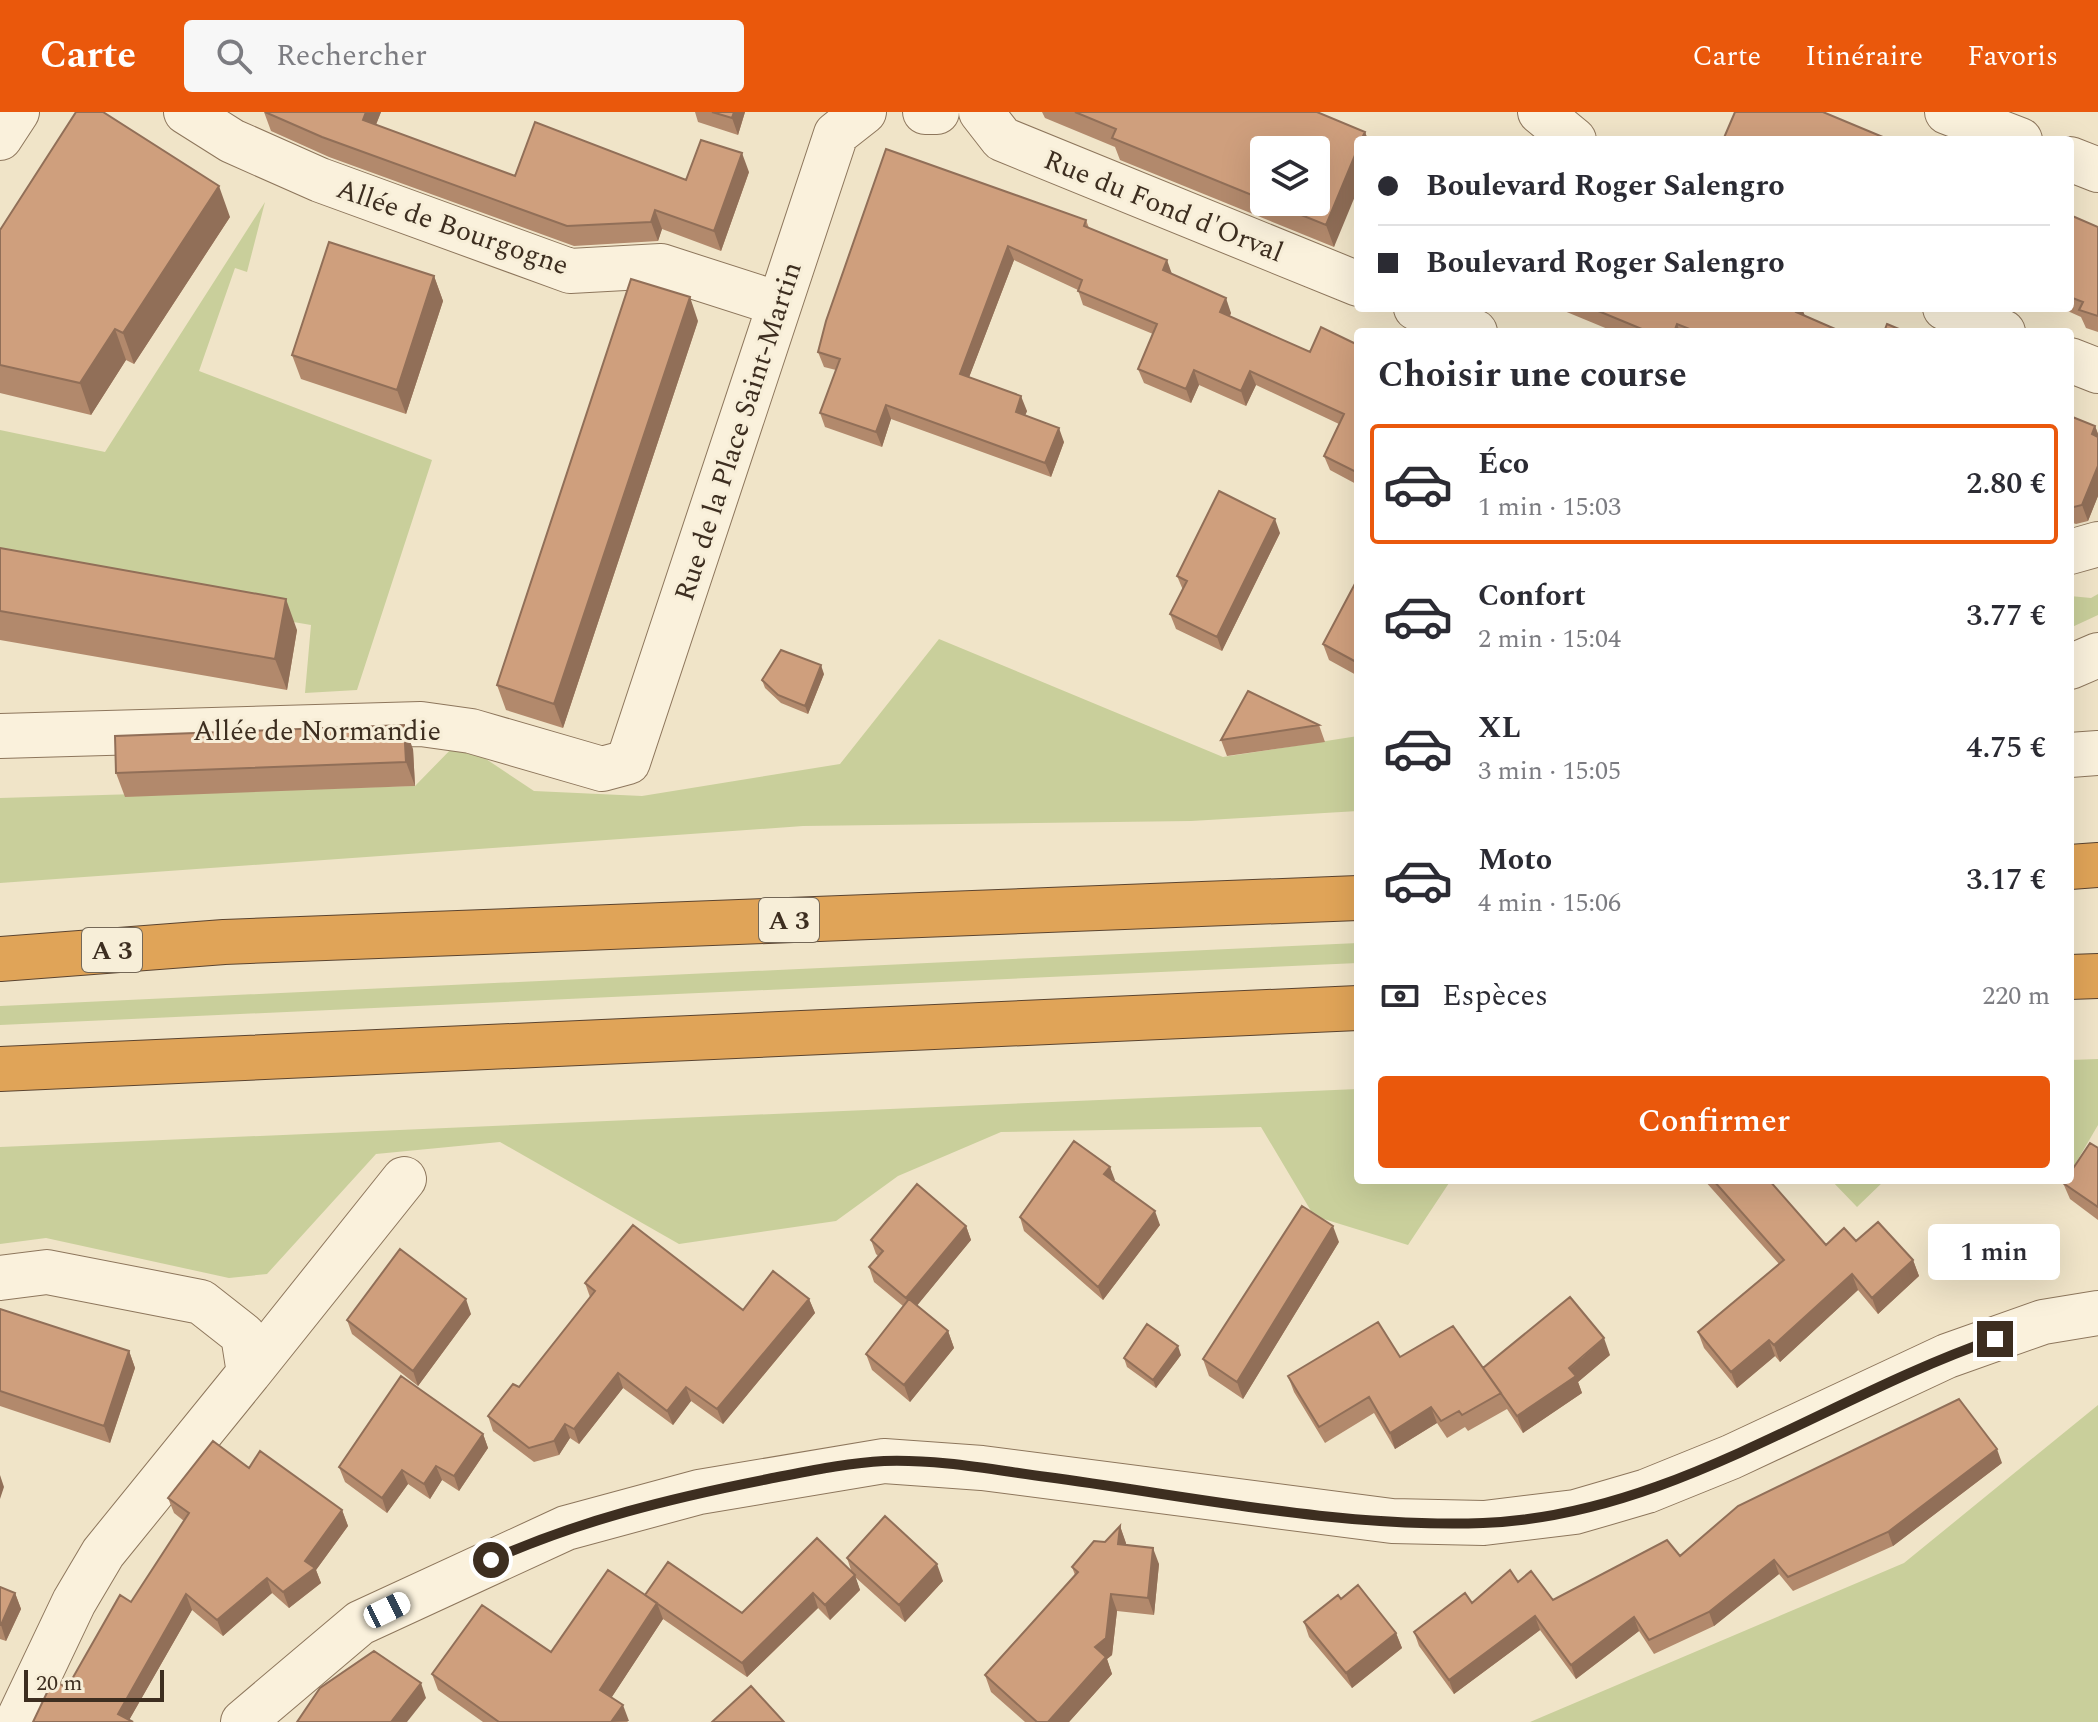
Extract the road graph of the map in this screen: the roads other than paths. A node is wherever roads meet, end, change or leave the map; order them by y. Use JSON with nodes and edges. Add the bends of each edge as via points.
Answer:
{"nodes":[{"id":1,"x":17,"y":112,"type":"edge"},
{"id":2,"x":186,"y":112,"type":"edge"},
{"id":3,"x":864,"y":112,"type":"edge"},
{"id":4,"x":925,"y":112,"type":"edge"},
{"id":5,"x":937,"y":112,"type":"edge"},
{"id":6,"x":981,"y":112,"type":"edge"},
{"id":7,"x":1540,"y":112,"type":"edge"},
{"id":8,"x":1947,"y":112,"type":"edge"},
{"id":9,"x":1569,"y":136,"type":"edge"},
{"id":10,"x":2010,"y":136,"type":"edge"},
{"id":11,"x":0,"y":138,"type":"edge"},
{"id":12,"x":2074,"y":161,"type":"edge"},
{"id":13,"x":2098,"y":170,"type":"edge"},
{"id":14,"x":1354,"y":282,"type":"edge"},
{"id":15,"x":779,"y":304,"type":"junction"},
{"id":16,"x":1426,"y":312,"type":"edge"},
{"id":17,"x":1955,"y":312,"type":"edge"},
{"id":18,"x":1465,"y":328,"type":"edge"},
{"id":19,"x":1993,"y":328,"type":"edge"},
{"id":20,"x":2074,"y":362,"type":"edge"},
{"id":21,"x":2098,"y":371,"type":"edge"},
{"id":22,"x":2098,"y":544,"type":"edge"},
{"id":23,"x":2074,"y":551,"type":"edge"},
{"id":24,"x":2098,"y":655,"type":"edge"},
{"id":25,"x":2074,"y":665,"type":"edge"},
{"id":26,"x":0,"y":736,"type":"edge"},
{"id":27,"x":2098,"y":753,"type":"edge"},
{"id":28,"x":2074,"y":755,"type":"edge"},
{"id":29,"x":628,"y":762,"type":"joint"},
{"id":30,"x":2098,"y":865,"type":"edge"},
{"id":31,"x":2074,"y":867,"type":"edge"},
{"id":32,"x":1354,"y":898,"type":"edge"},
{"id":33,"x":0,"y":959,"type":"edge"},
{"id":34,"x":2098,"y":976,"type":"edge"},
{"id":35,"x":2074,"y":977,"type":"edge"},
{"id":36,"x":1354,"y":1008,"type":"edge"},
{"id":37,"x":0,"y":1069,"type":"edge"},
{"id":38,"x":404,"y":1179,"type":"dead end"},
{"id":39,"x":0,"y":1278,"type":"edge"},
{"id":40,"x":2098,"y":1313,"type":"edge"},
{"id":41,"x":249,"y":1373,"type":"junction"},
{"id":42,"x":17,"y":1722,"type":"edge"},
{"id":43,"x":243,"y":1722,"type":"edge"}],
"edges":[{"from":1,"to":11,"type":"street"},
{"from":2,"to":15,"type":"street","name":"Allée de Bourgogne","via":[[232,141],[320,180],[570,271],[661,266]]},
{"from":3,"to":15,"type":"street","name":"Rue de la Place Saint-Martin","via":[[836,134]]},
{"from":4,"to":5,"type":"street"},
{"from":6,"to":14,"type":"street","name":"Rue du Fond d'Orval","via":[[1002,139]]},
{"from":7,"to":9,"type":"street"},
{"from":8,"to":10,"type":"street"},
{"from":12,"to":13,"type":"street"},
{"from":15,"to":29,"type":"street","name":"Rue de la Place Saint-Martin"},
{"from":16,"to":18,"type":"street"},
{"from":17,"to":19,"type":"street"},
{"from":20,"to":21,"type":"street"},
{"from":22,"to":23,"type":"street"},
{"from":24,"to":25,"type":"street"},
{"from":26,"to":29,"type":"street","name":"Allée de Normandie","via":[[421,724],[471,731],[602,769]]},
{"from":27,"to":28,"type":"street"},
{"from":30,"to":31,"type":"highway"},
{"from":32,"to":33,"type":"highway","number":"A 3","via":[[224,942]]},
{"from":34,"to":35,"type":"highway"},
{"from":36,"to":37,"type":"highway"},
{"from":38,"to":41,"type":"street"},
{"from":39,"to":41,"type":"street","via":[[47,1272],[201,1302],[243,1335]]},
{"from":40,"to":43,"type":"street","via":[[2043,1322],[1947,1356],[1731,1457],[1647,1491],[1575,1512],[1484,1523],[1392,1521],[982,1468],[884,1461],[699,1492],[566,1528],[360,1623]]},
{"from":41,"to":42,"type":"street","via":[[103,1553]]}]}
